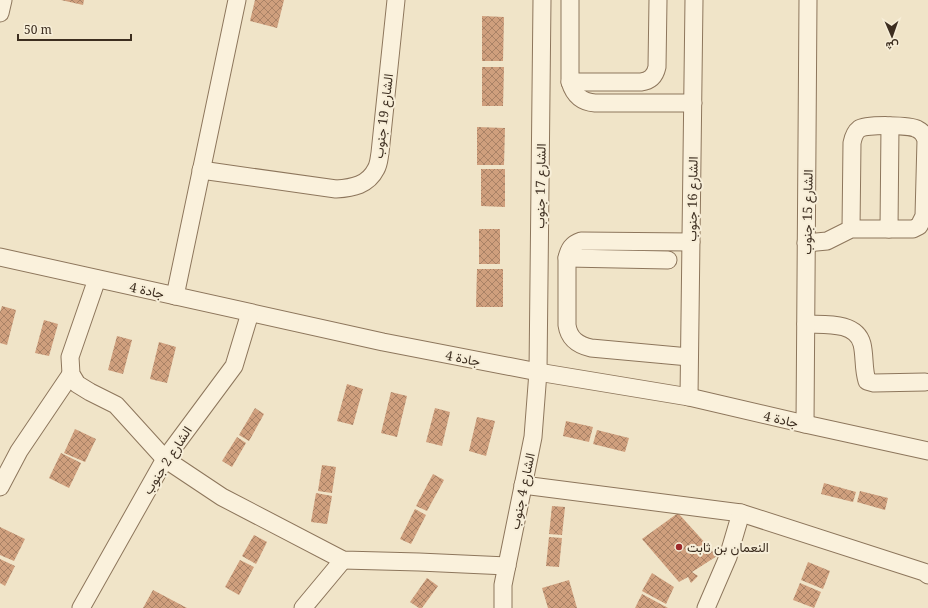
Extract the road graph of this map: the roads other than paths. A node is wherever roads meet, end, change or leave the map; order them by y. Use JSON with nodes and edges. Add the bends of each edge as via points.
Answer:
{"nodes":[{"id":1,"x":3,"y":0,"type":"edge"},
{"id":2,"x":238,"y":0,"type":"edge"},
{"id":3,"x":396,"y":0,"type":"edge"},
{"id":4,"x":542,"y":0,"type":"edge"},
{"id":5,"x":570,"y":0,"type":"edge"},
{"id":6,"x":658,"y":0,"type":"edge"},
{"id":7,"x":694,"y":0,"type":"edge"},
{"id":8,"x":808,"y":0,"type":"edge"},
{"id":9,"x":0,"y":13,"type":"edge"},
{"id":10,"x":570,"y":82,"type":"junction"},
{"id":11,"x":693,"y":103,"type":"junction"},
{"id":12,"x":890,"y":126,"type":"junction"},
{"id":13,"x":201,"y":170,"type":"junction"},
{"id":14,"x":851,"y":229,"type":"junction"},
{"id":15,"x":889,"y":229,"type":"junction"},
{"id":16,"x":691,"y":242,"type":"junction"},
{"id":17,"x":806,"y":243,"type":"junction"},
{"id":18,"x":0,"y":257,"type":"edge"},
{"id":19,"x":567,"y":258,"type":"junction"},
{"id":20,"x":668,"y":260,"type":"dead end"},
{"id":21,"x":97,"y":279,"type":"junction"},
{"id":22,"x":175,"y":296,"type":"junction"},
{"id":23,"x":250,"y":313,"type":"junction"},
{"id":24,"x":806,"y":324,"type":"junction"},
{"id":25,"x":689,"y":357,"type":"junction"},
{"id":26,"x":538,"y":372,"type":"junction"},
{"id":27,"x":71,"y":374,"type":"junction"},
{"id":28,"x":925,"y":382,"type":"dead end"},
{"id":29,"x":689,"y":397,"type":"junction"},
{"id":30,"x":805,"y":424,"type":"junction"},
{"id":31,"x":928,"y":450,"type":"edge"},
{"id":32,"x":165,"y":459,"type":"junction"},
{"id":33,"x":523,"y":485,"type":"junction"},
{"id":34,"x":0,"y":487,"type":"edge"},
{"id":35,"x":741,"y":513,"type":"junction"},
{"id":36,"x":343,"y":560,"type":"junction"},
{"id":37,"x":507,"y":566,"type":"junction"},
{"id":38,"x":928,"y":575,"type":"edge"},
{"id":39,"x":81,"y":608,"type":"edge"},
{"id":40,"x":303,"y":608,"type":"edge"},
{"id":41,"x":503,"y":608,"type":"edge"},
{"id":42,"x":706,"y":608,"type":"edge"}],
"edges":[{"from":1,"to":9,"type":"street"},
{"from":2,"to":13,"type":"street"},
{"from":3,"to":13,"type":"street","name":"الشارع 19 جنوب","via":[[380,153],[376,168],[366,181],[352,188],[336,189]]},
{"from":4,"to":26,"type":"street","name":"الشارع 17 جنوب"},
{"from":5,"to":10,"type":"street"},
{"from":6,"to":10,"type":"street","via":[[657,68],[650,80]]},
{"from":7,"to":11,"type":"street","name":"الشارع 16 جنوب"},
{"from":8,"to":17,"type":"street","name":"الشارع 15 جنوب"},
{"from":10,"to":11,"type":"street","via":[[576,95],[588,102]]},
{"from":11,"to":16,"type":"street","name":"الشارع 16 جنوب"},
{"from":12,"to":14,"type":"street","via":[[860,128],[854,135]]},
{"from":12,"to":15,"type":"street"},
{"from":12,"to":15,"type":"street","via":[[916,128],[923,132],[926,140],[924,216],[919,226],[913,229]]},
{"from":13,"to":22,"type":"street"},
{"from":14,"to":15,"type":"street"},
{"from":14,"to":17,"type":"street","via":[[827,241]]},
{"from":16,"to":19,"type":"street","via":[[581,241],[571,246]]},
{"from":16,"to":25,"type":"street","name":"الشارع 16 جنوب"},
{"from":17,"to":24,"type":"street","name":"الشارع 15 جنوب"},
{"from":18,"to":21,"type":"street","name":"جادة 4"},
{"from":19,"to":20,"type":"street"},
{"from":19,"to":25,"type":"street","via":[[567,325],[574,341],[591,348]]},
{"from":21,"to":22,"type":"street","name":"جادة 4"},
{"from":21,"to":27,"type":"street","via":[[70,357]]},
{"from":22,"to":23,"type":"street","name":"جادة 4"},
{"from":23,"to":26,"type":"street","name":"جادة 4"},
{"from":23,"to":32,"type":"street","name":"الشارع 2 جنوب","via":[[234,366]]},
{"from":24,"to":28,"type":"street","via":[[845,326],[854,332],[862,343],[867,381]]},
{"from":24,"to":30,"type":"street","name":"الشارع 15 جنوب"},
{"from":25,"to":29,"type":"street","name":"الشارع 16 جنوب"},
{"from":26,"to":29,"type":"street","name":"جادة 4"},
{"from":26,"to":33,"type":"street","name":"الشارع 4 جنوب","via":[[533,437]]},
{"from":27,"to":32,"type":"street","via":[[77,384],[116,404]]},
{"from":27,"to":34,"type":"street","via":[[19,451]]},
{"from":29,"to":30,"type":"street","name":"جادة 4"},
{"from":30,"to":31,"type":"street","name":"جادة 4"},
{"from":32,"to":36,"type":"street","via":[[222,497]]},
{"from":32,"to":39,"type":"street","name":"الشارع 2 جنوب"},
{"from":33,"to":35,"type":"street"},
{"from":33,"to":37,"type":"street","name":"الشارع 4 جنوب"},
{"from":35,"to":38,"type":"street"},
{"from":35,"to":42,"type":"street","via":[[728,557]]},
{"from":36,"to":37,"type":"street"},
{"from":36,"to":40,"type":"street"},
{"from":37,"to":41,"type":"street","name":"الشارع 4 جنوب","via":[[503,585]]}]}
